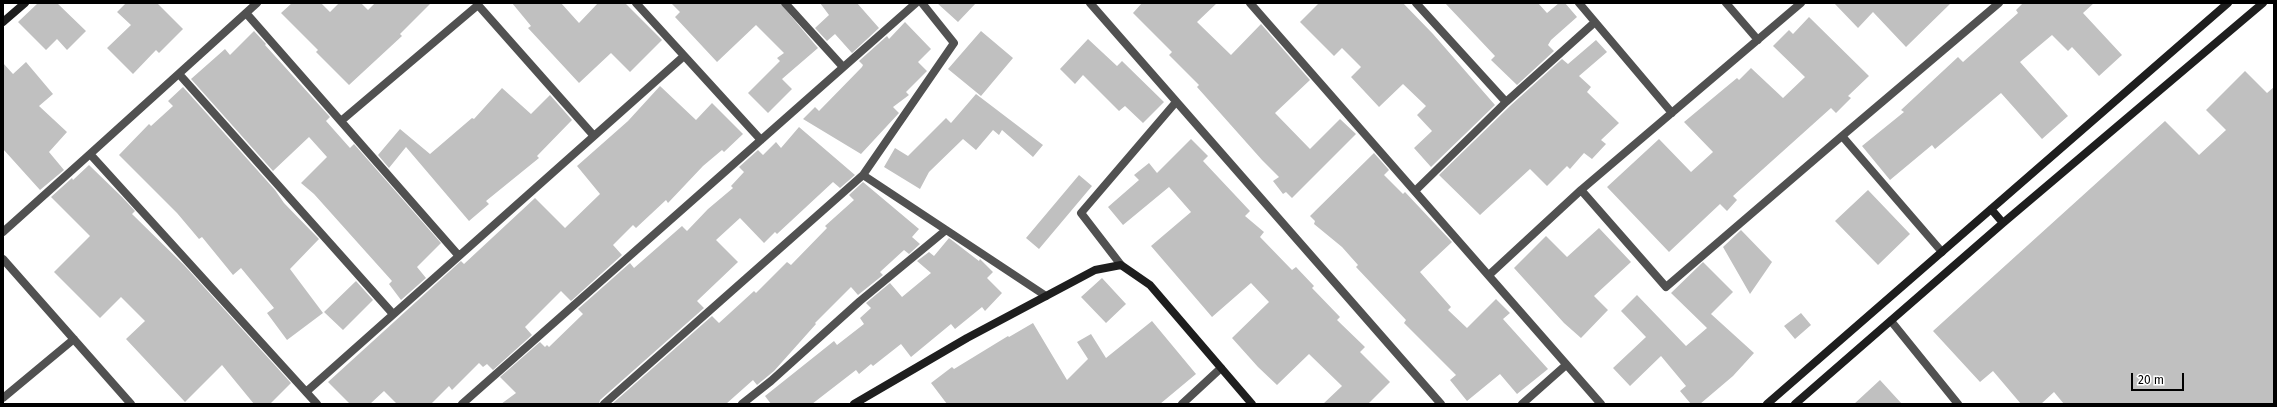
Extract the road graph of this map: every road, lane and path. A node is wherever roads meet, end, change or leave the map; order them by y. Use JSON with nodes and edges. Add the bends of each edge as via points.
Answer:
{"nodes":[{"id":1,"x":25,"y":3,"type":"edge"},
{"id":2,"x":257,"y":3,"type":"edge"},
{"id":3,"x":636,"y":3,"type":"edge"},
{"id":4,"x":784,"y":3,"type":"edge"},
{"id":5,"x":916,"y":3,"type":"edge"},
{"id":6,"x":922,"y":3,"type":"edge"},
{"id":7,"x":1090,"y":3,"type":"edge"},
{"id":8,"x":1250,"y":3,"type":"edge"},
{"id":9,"x":1416,"y":3,"type":"edge"},
{"id":10,"x":1579,"y":3,"type":"edge"},
{"id":11,"x":1726,"y":3,"type":"edge"},
{"id":12,"x":1801,"y":3,"type":"edge"},
{"id":13,"x":1999,"y":3,"type":"edge"},
{"id":14,"x":2228,"y":3,"type":"edge"},
{"id":15,"x":2263,"y":3,"type":"edge"},
{"id":16,"x":479,"y":4,"type":"edge"},
{"id":17,"x":246,"y":13,"type":"junction"},
{"id":18,"x":3,"y":22,"type":"edge"},
{"id":19,"x":1595,"y":22,"type":"junction"},
{"id":20,"x":1758,"y":40,"type":"junction"},
{"id":21,"x":684,"y":56,"type":"junction"},
{"id":22,"x":843,"y":67,"type":"junction"},
{"id":23,"x":179,"y":74,"type":"junction"},
{"id":24,"x":1176,"y":102,"type":"junction"},
{"id":25,"x":1506,"y":102,"type":"junction"},
{"id":26,"x":1672,"y":113,"type":"junction"},
{"id":27,"x":341,"y":121,"type":"junction"},
{"id":28,"x":594,"y":136,"type":"junction"},
{"id":29,"x":1842,"y":136,"type":"junction"},
{"id":30,"x":761,"y":140,"type":"junction"},
{"id":31,"x":90,"y":154,"type":"junction"},
{"id":32,"x":863,"y":175,"type":"junction"},
{"id":33,"x":1581,"y":190,"type":"junction"},
{"id":34,"x":1414,"y":191,"type":"junction"},
{"id":35,"x":1991,"y":209,"type":"junction"},
{"id":36,"x":2003,"y":223,"type":"junction"},
{"id":37,"x":946,"y":230,"type":"junction"},
{"id":38,"x":3,"y":232,"type":"edge"},
{"id":39,"x":1942,"y":252,"type":"junction"},
{"id":40,"x":459,"y":256,"type":"junction"},
{"id":41,"x":3,"y":259,"type":"edge"},
{"id":42,"x":1121,"y":265,"type":"junction"},
{"id":43,"x":1489,"y":275,"type":"junction"},
{"id":44,"x":1046,"y":296,"type":"junction"},
{"id":45,"x":394,"y":314,"type":"junction"},
{"id":46,"x":1891,"y":321,"type":"junction"},
{"id":47,"x":74,"y":339,"type":"junction"},
{"id":48,"x":1566,"y":365,"type":"junction"},
{"id":49,"x":1221,"y":368,"type":"junction"},
{"id":50,"x":306,"y":392,"type":"junction"},
{"id":51,"x":3,"y":398,"type":"edge"},
{"id":52,"x":131,"y":404,"type":"edge"},
{"id":53,"x":316,"y":404,"type":"edge"},
{"id":54,"x":462,"y":404,"type":"edge"},
{"id":55,"x":604,"y":404,"type":"edge"},
{"id":56,"x":742,"y":404,"type":"edge"},
{"id":57,"x":854,"y":404,"type":"edge"},
{"id":58,"x":1182,"y":404,"type":"edge"},
{"id":59,"x":1252,"y":404,"type":"edge"},
{"id":60,"x":1441,"y":404,"type":"edge"},
{"id":61,"x":1522,"y":404,"type":"edge"},
{"id":62,"x":1601,"y":404,"type":"edge"},
{"id":63,"x":1767,"y":404,"type":"edge"},
{"id":64,"x":1795,"y":404,"type":"edge"},
{"id":65,"x":1958,"y":404,"type":"edge"}],
"edges":[{"from":1,"to":18,"type":"street"},
{"from":2,"to":17,"type":"street"},
{"from":3,"to":21,"type":"street"},
{"from":4,"to":22,"type":"street"},
{"from":5,"to":22,"type":"street"},
{"from":6,"to":32,"type":"street","via":[[954,43]]},
{"from":7,"to":24,"type":"street"},
{"from":8,"to":34,"type":"street"},
{"from":9,"to":25,"type":"street"},
{"from":10,"to":19,"type":"street"},
{"from":11,"to":20,"type":"street"},
{"from":12,"to":20,"type":"street"},
{"from":13,"to":29,"type":"street"},
{"from":14,"to":35,"type":"street"},
{"from":15,"to":36,"type":"street"},
{"from":16,"to":27,"type":"street"},
{"from":16,"to":28,"type":"street"},
{"from":17,"to":23,"type":"street"},
{"from":17,"to":27,"type":"street"},
{"from":19,"to":25,"type":"street"},
{"from":19,"to":26,"type":"street"},
{"from":20,"to":26,"type":"street"},
{"from":21,"to":28,"type":"street"},
{"from":21,"to":30,"type":"street"},
{"from":22,"to":30,"type":"street"},
{"from":23,"to":31,"type":"street"},
{"from":23,"to":45,"type":"street"},
{"from":24,"to":42,"type":"street","via":[[1081,213]]},
{"from":24,"to":60,"type":"street"},
{"from":25,"to":34,"type":"street"},
{"from":26,"to":33,"type":"street"},
{"from":27,"to":40,"type":"street"},
{"from":28,"to":40,"type":"street"},
{"from":29,"to":33,"type":"street","via":[[1666,287]]},
{"from":29,"to":39,"type":"street"},
{"from":30,"to":54,"type":"street"},
{"from":31,"to":38,"type":"street"},
{"from":31,"to":50,"type":"street"},
{"from":32,"to":37,"type":"street"},
{"from":32,"to":55,"type":"street"},
{"from":33,"to":43,"type":"street"},
{"from":34,"to":43,"type":"street"},
{"from":35,"to":36,"type":"street"},
{"from":35,"to":39,"type":"street"},
{"from":36,"to":46,"type":"street"},
{"from":37,"to":44,"type":"street"},
{"from":37,"to":56,"type":"street"},
{"from":39,"to":63,"type":"street"},
{"from":40,"to":45,"type":"street"},
{"from":41,"to":47,"type":"street"},
{"from":42,"to":44,"type":"street","via":[[1095,270]]},
{"from":42,"to":49,"type":"street","via":[[1150,286]]},
{"from":43,"to":48,"type":"street"},
{"from":44,"to":57,"type":"street","via":[[967,338]]},
{"from":45,"to":50,"type":"street"},
{"from":46,"to":64,"type":"street"},
{"from":46,"to":65,"type":"street"},
{"from":47,"to":51,"type":"street"},
{"from":47,"to":52,"type":"street"},
{"from":48,"to":61,"type":"street"},
{"from":48,"to":62,"type":"street"},
{"from":49,"to":58,"type":"street"},
{"from":49,"to":59,"type":"street"},
{"from":50,"to":53,"type":"street"}]}
